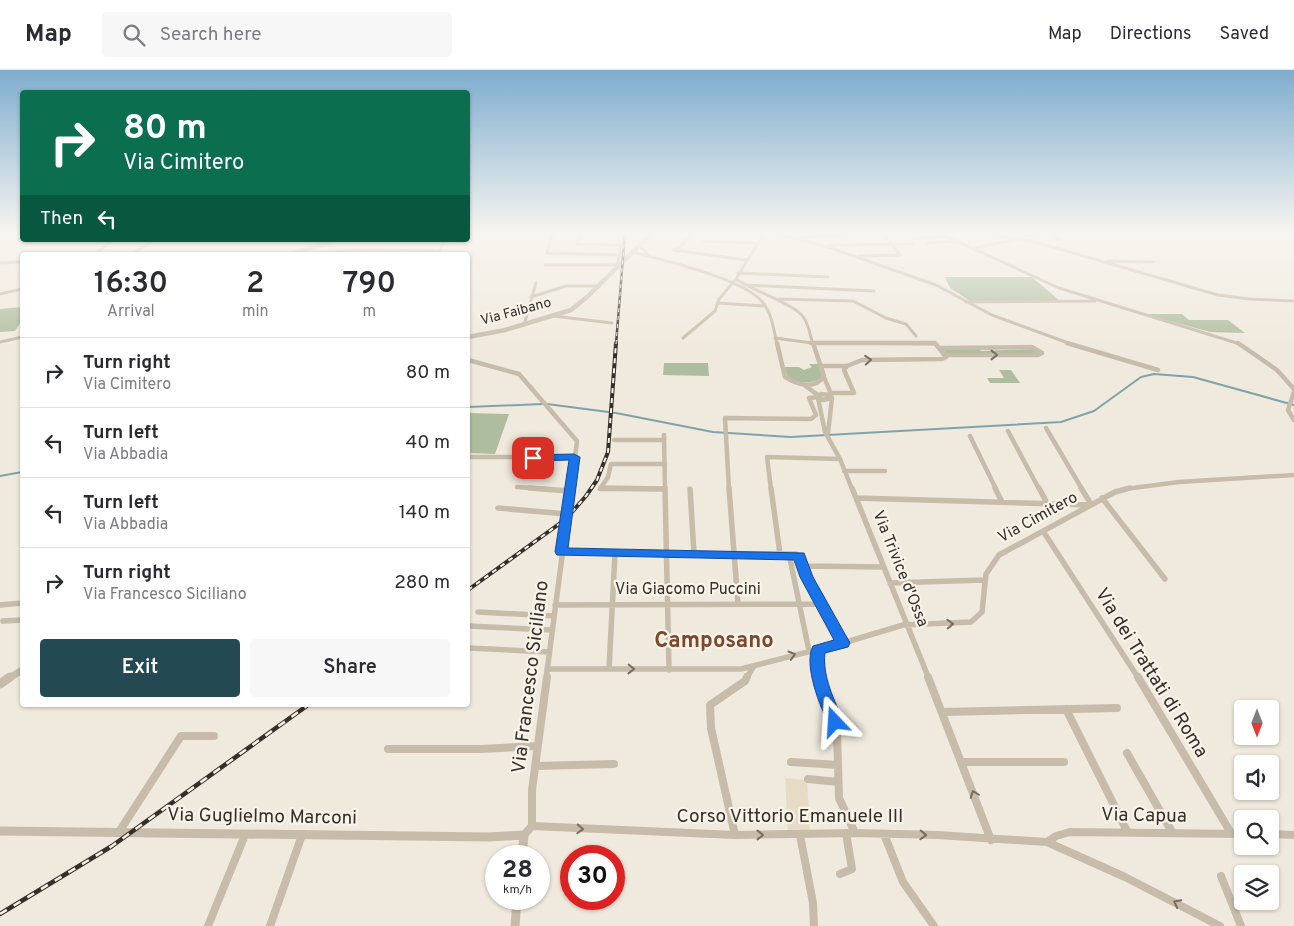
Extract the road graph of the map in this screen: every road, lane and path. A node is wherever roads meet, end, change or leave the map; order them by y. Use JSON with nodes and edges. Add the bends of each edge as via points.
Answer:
{"nodes":[{"id":1,"x":611,"y":273,"type":"edge"},
{"id":2,"x":701,"y":273,"type":"edge"},
{"id":3,"x":738,"y":273,"type":"joint"},
{"id":4,"x":903,"y":273,"type":"edge"},
{"id":5,"x":1027,"y":273,"type":"edge"},
{"id":6,"x":1141,"y":273,"type":"edge"},
{"id":7,"x":828,"y":277,"type":"dead end"},
{"id":8,"x":736,"y":279,"type":"junction"},
{"id":9,"x":536,"y":283,"type":"dead end"},
{"id":10,"x":732,"y":283,"type":"junction"},
{"id":11,"x":742,"y":285,"type":"junction"},
{"id":12,"x":598,"y":286,"type":"junction"},
{"id":13,"x":20,"y":289,"type":"edge"},
{"id":14,"x":874,"y":291,"type":"dead end"},
{"id":15,"x":0,"y":294,"type":"edge"},
{"id":16,"x":531,"y":297,"type":"junction"},
{"id":17,"x":776,"y":299,"type":"junction"},
{"id":18,"x":1100,"y":301,"type":"junction"},
{"id":19,"x":1294,"y":301,"type":"edge"},
{"id":20,"x":966,"y":302,"type":"junction"},
{"id":21,"x":717,"y":303,"type":"junction"},
{"id":22,"x":765,"y":306,"type":"junction"},
{"id":23,"x":553,"y":316,"type":"junction"},
{"id":24,"x":612,"y":323,"type":"dead end"},
{"id":25,"x":524,"y":324,"type":"junction"},
{"id":26,"x":916,"y":336,"type":"dead end"},
{"id":27,"x":20,"y":337,"type":"edge"},
{"id":28,"x":470,"y":337,"type":"edge"},
{"id":29,"x":683,"y":338,"type":"dead end"},
{"id":30,"x":775,"y":338,"type":"junction"},
{"id":31,"x":0,"y":342,"type":"edge"},
{"id":32,"x":812,"y":343,"type":"junction"},
{"id":33,"x":940,"y":348,"type":"junction"},
{"id":34,"x":945,"y":355,"type":"junction"},
{"id":35,"x":470,"y":361,"type":"edge"},
{"id":36,"x":820,"y":366,"type":"junction"},
{"id":37,"x":847,"y":366,"type":"junction"},
{"id":38,"x":1158,"y":370,"type":"dead end"},
{"id":39,"x":824,"y":376,"type":"junction"},
{"id":40,"x":804,"y":385,"type":"junction"},
{"id":41,"x":1294,"y":391,"type":"edge"},
{"id":42,"x":831,"y":396,"type":"junction"},
{"id":43,"x":818,"y":397,"type":"junction"},
{"id":44,"x":1294,"y":420,"type":"edge"},
{"id":45,"x":1046,"y":428,"type":"dead end"},
{"id":46,"x":1008,"y":431,"type":"dead end"},
{"id":47,"x":827,"y":434,"type":"junction"},
{"id":48,"x":970,"y":436,"type":"dead end"},
{"id":49,"x":614,"y":440,"type":"dead end"},
{"id":50,"x":470,"y":457,"type":"edge"},
{"id":51,"x":574,"y":457,"type":"junction"},
{"id":52,"x":840,"y":459,"type":"junction"},
{"id":53,"x":665,"y":464,"type":"junction"},
{"id":54,"x":844,"y":470,"type":"junction"},
{"id":55,"x":885,"y":471,"type":"dead end"},
{"id":56,"x":1294,"y":475,"type":"edge"},
{"id":57,"x":517,"y":487,"type":"dead end"},
{"id":58,"x":665,"y":489,"type":"junction"},
{"id":59,"x":690,"y":489,"type":"dead end"},
{"id":60,"x":570,"y":491,"type":"junction"},
{"id":61,"x":856,"y":498,"type":"junction"},
{"id":62,"x":1102,"y":498,"type":"junction"},
{"id":63,"x":1002,"y":502,"type":"junction"},
{"id":64,"x":1047,"y":503,"type":"junction"},
{"id":65,"x":1090,"y":504,"type":"junction"},
{"id":66,"x":498,"y":508,"type":"dead end"},
{"id":67,"x":566,"y":516,"type":"junction"},
{"id":68,"x":1042,"y":531,"type":"junction"},
{"id":69,"x":562,"y":552,"type":"junction"},
{"id":70,"x":615,"y":554,"type":"junction"},
{"id":71,"x":667,"y":554,"type":"junction"},
{"id":72,"x":694,"y":554,"type":"junction"},
{"id":73,"x":733,"y":554,"type":"junction"},
{"id":74,"x":780,"y":554,"type":"junction"},
{"id":75,"x":793,"y":554,"type":"junction"},
{"id":76,"x":803,"y":566,"type":"junction"},
{"id":77,"x":884,"y":567,"type":"junction"},
{"id":78,"x":1165,"y":579,"type":"dead end"},
{"id":79,"x":984,"y":580,"type":"junction"},
{"id":80,"x":890,"y":583,"type":"junction"},
{"id":81,"x":20,"y":603,"type":"edge"},
{"id":82,"x":612,"y":604,"type":"junction"},
{"id":83,"x":668,"y":604,"type":"junction"},
{"id":84,"x":738,"y":604,"type":"junction"},
{"id":85,"x":800,"y":604,"type":"junction"},
{"id":86,"x":821,"y":604,"type":"junction"},
{"id":87,"x":0,"y":605,"type":"edge"},
{"id":88,"x":555,"y":605,"type":"junction"},
{"id":89,"x":478,"y":612,"type":"dead end"},
{"id":90,"x":554,"y":616,"type":"junction"},
{"id":91,"x":20,"y":620,"type":"edge"},
{"id":92,"x":3,"y":621,"type":"dead end"},
{"id":93,"x":908,"y":625,"type":"junction"},
{"id":94,"x":470,"y":626,"type":"edge"},
{"id":95,"x":552,"y":630,"type":"junction"},
{"id":96,"x":843,"y":643,"type":"junction"},
{"id":97,"x":470,"y":648,"type":"edge"},
{"id":98,"x":818,"y":649,"type":"junction"},
{"id":99,"x":809,"y":651,"type":"junction"},
{"id":100,"x":549,"y":652,"type":"junction"},
{"id":101,"x":754,"y":666,"type":"junction"},
{"id":102,"x":547,"y":668,"type":"junction"},
{"id":103,"x":609,"y":669,"type":"junction"},
{"id":104,"x":670,"y":670,"type":"junction"},
{"id":105,"x":20,"y":671,"type":"edge"},
{"id":106,"x":0,"y":684,"type":"edge"},
{"id":107,"x":1117,"y":708,"type":"dead end"},
{"id":108,"x":1066,"y":709,"type":"junction"},
{"id":109,"x":943,"y":712,"type":"junction"},
{"id":110,"x":214,"y":736,"type":"dead end"},
{"id":111,"x":537,"y":746,"type":"junction"},
{"id":112,"x":388,"y":750,"type":"dead end"},
{"id":113,"x":1128,"y":752,"type":"dead end"},
{"id":114,"x":792,"y":762,"type":"dead end"},
{"id":115,"x":962,"y":762,"type":"junction"},
{"id":116,"x":1064,"y":762,"type":"dead end"},
{"id":117,"x":614,"y":764,"type":"dead end"},
{"id":118,"x":838,"y":765,"type":"junction"},
{"id":119,"x":535,"y":766,"type":"junction"},
{"id":120,"x":808,"y":779,"type":"dead end"},
{"id":121,"x":838,"y":782,"type":"junction"},
{"id":122,"x":532,"y":826,"type":"junction"},
{"id":123,"x":0,"y":831,"type":"edge"},
{"id":124,"x":1127,"y":831,"type":"junction"},
{"id":125,"x":118,"y":832,"type":"junction"},
{"id":126,"x":1172,"y":832,"type":"junction"},
{"id":127,"x":850,"y":833,"type":"junction"},
{"id":128,"x":884,"y":834,"type":"junction"},
{"id":129,"x":1231,"y":834,"type":"joint"},
{"id":130,"x":1279,"y":834,"type":"edge"},
{"id":131,"x":245,"y":835,"type":"junction"},
{"id":132,"x":302,"y":835,"type":"junction"},
{"id":133,"x":524,"y":835,"type":"junction"},
{"id":134,"x":735,"y":835,"type":"junction"},
{"id":135,"x":800,"y":835,"type":"junction"},
{"id":136,"x":1294,"y":835,"type":"edge"},
{"id":137,"x":991,"y":840,"type":"junction"},
{"id":138,"x":1047,"y":842,"type":"junction"},
{"id":139,"x":523,"y":845,"type":"edge"},
{"id":140,"x":840,"y":874,"type":"dead end"},
{"id":141,"x":1221,"y":876,"type":"dead end"},
{"id":142,"x":516,"y":910,"type":"edge"},
{"id":143,"x":208,"y":926,"type":"edge"},
{"id":144,"x":270,"y":926,"type":"edge"},
{"id":145,"x":515,"y":926,"type":"edge"},
{"id":146,"x":814,"y":926,"type":"edge"},
{"id":147,"x":934,"y":926,"type":"edge"},
{"id":148,"x":1220,"y":926,"type":"edge"},
{"id":149,"x":1241,"y":926,"type":"edge"}],
"edges":[{"from":1,"to":12,"type":"street","name":"Via Faibano"},
{"from":2,"to":10,"type":"street"},
{"from":3,"to":7,"type":"street"},
{"from":3,"to":8,"type":"street"},
{"from":4,"to":20,"type":"street","via":[[949,290]]},
{"from":5,"to":18,"type":"street"},
{"from":6,"to":19,"type":"street","via":[[1224,296]]},
{"from":8,"to":10,"type":"street"},
{"from":8,"to":11,"type":"street"},
{"from":9,"to":16,"type":"street"},
{"from":10,"to":21,"type":"street"},
{"from":10,"to":22,"type":"street","via":[[760,298]]},
{"from":11,"to":14,"type":"street"},
{"from":11,"to":17,"type":"street"},
{"from":12,"to":16,"type":"street","via":[[566,286]]},
{"from":12,"to":23,"type":"street","name":"Via Faibano","via":[[579,305]]},
{"from":13,"to":15,"type":"street"},
{"from":16,"to":25,"type":"street"},
{"from":17,"to":26,"type":"street","via":[[853,300],[886,318],[906,324]]},
{"from":17,"to":32,"type":"street","via":[[795,309],[806,320]]},
{"from":18,"to":20,"type":"street"},
{"from":18,"to":41,"type":"street","via":[[1236,342],[1289,382]]},
{"from":20,"to":38,"type":"street","via":[[1030,330]]},
{"from":21,"to":22,"type":"street"},
{"from":21,"to":29,"type":"street","via":[[715,311]]},
{"from":22,"to":30,"type":"street"},
{"from":23,"to":24,"type":"street"},
{"from":23,"to":25,"type":"street","name":"Via Faibano"},
{"from":25,"to":28,"type":"street","name":"Via Faibano"},
{"from":27,"to":31,"type":"street"},
{"from":30,"to":32,"type":"street"},
{"from":30,"to":40,"type":"street","via":[[785,377]]},
{"from":32,"to":33,"type":"street","via":[[935,343]]},
{"from":32,"to":36,"type":"street"},
{"from":33,"to":34,"type":"street"},
{"from":34,"to":33,"type":"street","one_way":true,"via":[[1042,353],[1032,347]]},
{"from":37,"to":34,"type":"street","one_way":true,"via":[[862,360],[942,360]]},
{"from":35,"to":51,"type":"street","name":"Via Francesco Siciliano","via":[[519,374],[576,442]]},
{"from":36,"to":37,"type":"street"},
{"from":36,"to":39,"type":"street"},
{"from":37,"to":42,"type":"street","via":[[844,370],[854,393]]},
{"from":39,"to":40,"type":"street","via":[[818,382]]},
{"from":39,"to":42,"type":"street"},
{"from":40,"to":43,"type":"street"},
{"from":41,"to":44,"type":"street","via":[[1287,407],[1289,416]]},
{"from":42,"to":43,"type":"street"},
{"from":42,"to":47,"type":"street"},
{"from":43,"to":47,"type":"street","name":"Via Trivice d'Ossa"},
{"from":43,"to":73,"type":"street","via":[[809,398],[816,415],[811,419],[724,418]]},
{"from":45,"to":65,"type":"street"},
{"from":46,"to":64,"type":"street"},
{"from":47,"to":52,"type":"street","name":"Via Trivice d'Ossa"},
{"from":48,"to":63,"type":"street"},
{"from":49,"to":53,"type":"street","via":[[664,437]]},
{"from":50,"to":51,"type":"street"},
{"from":51,"to":60,"type":"street","name":"Via Francesco Siciliano"},
{"from":52,"to":54,"type":"street","name":"Via Trivice d'Ossa"},
{"from":52,"to":74,"type":"street","via":[[767,456]]},
{"from":53,"to":58,"type":"street"},
{"from":53,"to":58,"type":"street","via":[[611,464],[600,489]]},
{"from":54,"to":55,"type":"street"},
{"from":54,"to":61,"type":"street","name":"Via Trivice d'Ossa"},
{"from":56,"to":62,"type":"street","name":"Via Cimitero","via":[[1132,487]]},
{"from":57,"to":60,"type":"street"},
{"from":58,"to":71,"type":"street"},
{"from":59,"to":72,"type":"street"},
{"from":60,"to":67,"type":"street","name":"Via Francesco Siciliano"},
{"from":61,"to":63,"type":"street"},
{"from":61,"to":77,"type":"street","name":"Via Trivice d'Ossa"},
{"from":62,"to":65,"type":"street","name":"Via Cimitero"},
{"from":62,"to":78,"type":"street"},
{"from":63,"to":64,"type":"street"},
{"from":64,"to":65,"type":"street"},
{"from":65,"to":68,"type":"street","name":"Via Cimitero"},
{"from":66,"to":67,"type":"street"},
{"from":67,"to":69,"type":"street","name":"Via Francesco Siciliano"},
{"from":68,"to":79,"type":"street","name":"Via Cimitero","via":[[999,555]]},
{"from":68,"to":129,"type":"street","name":"Via dei Trattati di Roma","via":[[1123,652]]},
{"from":69,"to":70,"type":"street"},
{"from":69,"to":88,"type":"street","name":"Via Francesco Siciliano"},
{"from":70,"to":71,"type":"street"},
{"from":70,"to":82,"type":"street"},
{"from":71,"to":72,"type":"street"},
{"from":71,"to":83,"type":"street"},
{"from":72,"to":73,"type":"street"},
{"from":73,"to":74,"type":"street"},
{"from":73,"to":84,"type":"street"},
{"from":74,"to":75,"type":"street"},
{"from":75,"to":76,"type":"street","via":[[801,558]]},
{"from":75,"to":85,"type":"street"},
{"from":76,"to":77,"type":"street"},
{"from":76,"to":86,"type":"street"},
{"from":77,"to":80,"type":"street","name":"Via Trivice d'Ossa"},
{"from":79,"to":80,"type":"street"},
{"from":93,"to":79,"type":"street","name":"Via Cimitero","one_way":true,"via":[[976,620],[982,612]]},
{"from":80,"to":93,"type":"street","name":"Via Trivice d'Ossa"},
{"from":81,"to":87,"type":"street"},
{"from":82,"to":83,"type":"street","name":"Via Giacomo Puccini"},
{"from":82,"to":88,"type":"street","name":"Via Giacomo Puccini"},
{"from":82,"to":103,"type":"street"},
{"from":83,"to":84,"type":"street","name":"Via Giacomo Puccini"},
{"from":83,"to":104,"type":"street"},
{"from":84,"to":85,"type":"street","name":"Via Giacomo Puccini"},
{"from":85,"to":86,"type":"street","name":"Via Giacomo Puccini"},
{"from":85,"to":99,"type":"street"},
{"from":86,"to":96,"type":"street"},
{"from":88,"to":90,"type":"street","name":"Via Francesco Siciliano"},
{"from":89,"to":90,"type":"street"},
{"from":90,"to":95,"type":"street","name":"Via Francesco Siciliano"},
{"from":91,"to":92,"type":"street"},
{"from":93,"to":96,"type":"street","name":"Via Cimitero"},
{"from":93,"to":109,"type":"street","name":"Via Trivice d'Ossa"},
{"from":94,"to":95,"type":"street"},
{"from":95,"to":100,"type":"street","name":"Via Francesco Siciliano"},
{"from":96,"to":98,"type":"street","name":"Via Cimitero"},
{"from":97,"to":100,"type":"street"},
{"from":98,"to":99,"type":"street","name":"Via Cimitero"},
{"from":98,"to":118,"type":"street","via":[[817,671],[835,722]]},
{"from":101,"to":99,"type":"street","name":"Via Cimitero","one_way":true},
{"from":100,"to":102,"type":"street","name":"Via Francesco Siciliano"},
{"from":101,"to":104,"type":"street","name":"Via Cimitero","via":[[724,670]]},
{"from":101,"to":134,"type":"street","via":[[745,681],[710,705],[710,728]]},
{"from":102,"to":103,"type":"street","name":"Via Cimitero"},
{"from":102,"to":111,"type":"street","name":"Via Francesco Siciliano"},
{"from":103,"to":104,"type":"street","name":"Via Cimitero","one_way":true},
{"from":105,"to":106,"type":"street"},
{"from":107,"to":108,"type":"street"},
{"from":108,"to":109,"type":"street"},
{"from":108,"to":124,"type":"street"},
{"from":109,"to":115,"type":"street","name":"Via Trivice d'Ossa"},
{"from":110,"to":125,"type":"street","via":[[181,736]]},
{"from":111,"to":112,"type":"street"},
{"from":111,"to":119,"type":"street","name":"Via Francesco Siciliano"},
{"from":113,"to":126,"type":"street"},
{"from":114,"to":118,"type":"street"},
{"from":115,"to":116,"type":"street"},
{"from":137,"to":115,"type":"street","name":"Via Trivice d'Ossa","one_way":true},
{"from":117,"to":119,"type":"street"},
{"from":118,"to":121,"type":"street"},
{"from":119,"to":122,"type":"street","name":"Via Francesco Siciliano","via":[[530,814]]},
{"from":120,"to":121,"type":"street"},
{"from":121,"to":127,"type":"street","via":[[840,804]]},
{"from":122,"to":133,"type":"street"},
{"from":122,"to":134,"type":"street","name":"Corso Vittorio Emanuele III","one_way":true},
{"from":123,"to":125,"type":"street","name":"Via Guglielmo Marconi"},
{"from":124,"to":126,"type":"street","name":"Via Capua"},
{"from":124,"to":138,"type":"street","name":"Via Capua","via":[[1070,832]]},
{"from":125,"to":131,"type":"street","name":"Via Guglielmo Marconi"},
{"from":126,"to":129,"type":"street","name":"Via Capua"},
{"from":127,"to":128,"type":"street","name":"Corso Vittorio Emanuele III"},
{"from":127,"to":135,"type":"street","name":"Corso Vittorio Emanuele III"},
{"from":127,"to":140,"type":"street","via":[[852,869]]},
{"from":128,"to":137,"type":"street","name":"Corso Vittorio Emanuele III","one_way":true},
{"from":128,"to":147,"type":"street","via":[[903,882]]},
{"from":130,"to":136,"type":"street"},
{"from":131,"to":132,"type":"street","name":"Via Guglielmo Marconi"},
{"from":131,"to":143,"type":"street"},
{"from":132,"to":133,"type":"street","name":"Via Guglielmo Marconi"},
{"from":132,"to":144,"type":"street"},
{"from":133,"to":139,"type":"street"},
{"from":134,"to":135,"type":"street","name":"Corso Vittorio Emanuele III","one_way":true},
{"from":135,"to":146,"type":"street","via":[[813,903]]},
{"from":137,"to":138,"type":"street","name":"Corso Vittorio Emanuele III"},
{"from":148,"to":138,"type":"street","one_way":true},
{"from":141,"to":149,"type":"street"},
{"from":142,"to":145,"type":"street"}]}
